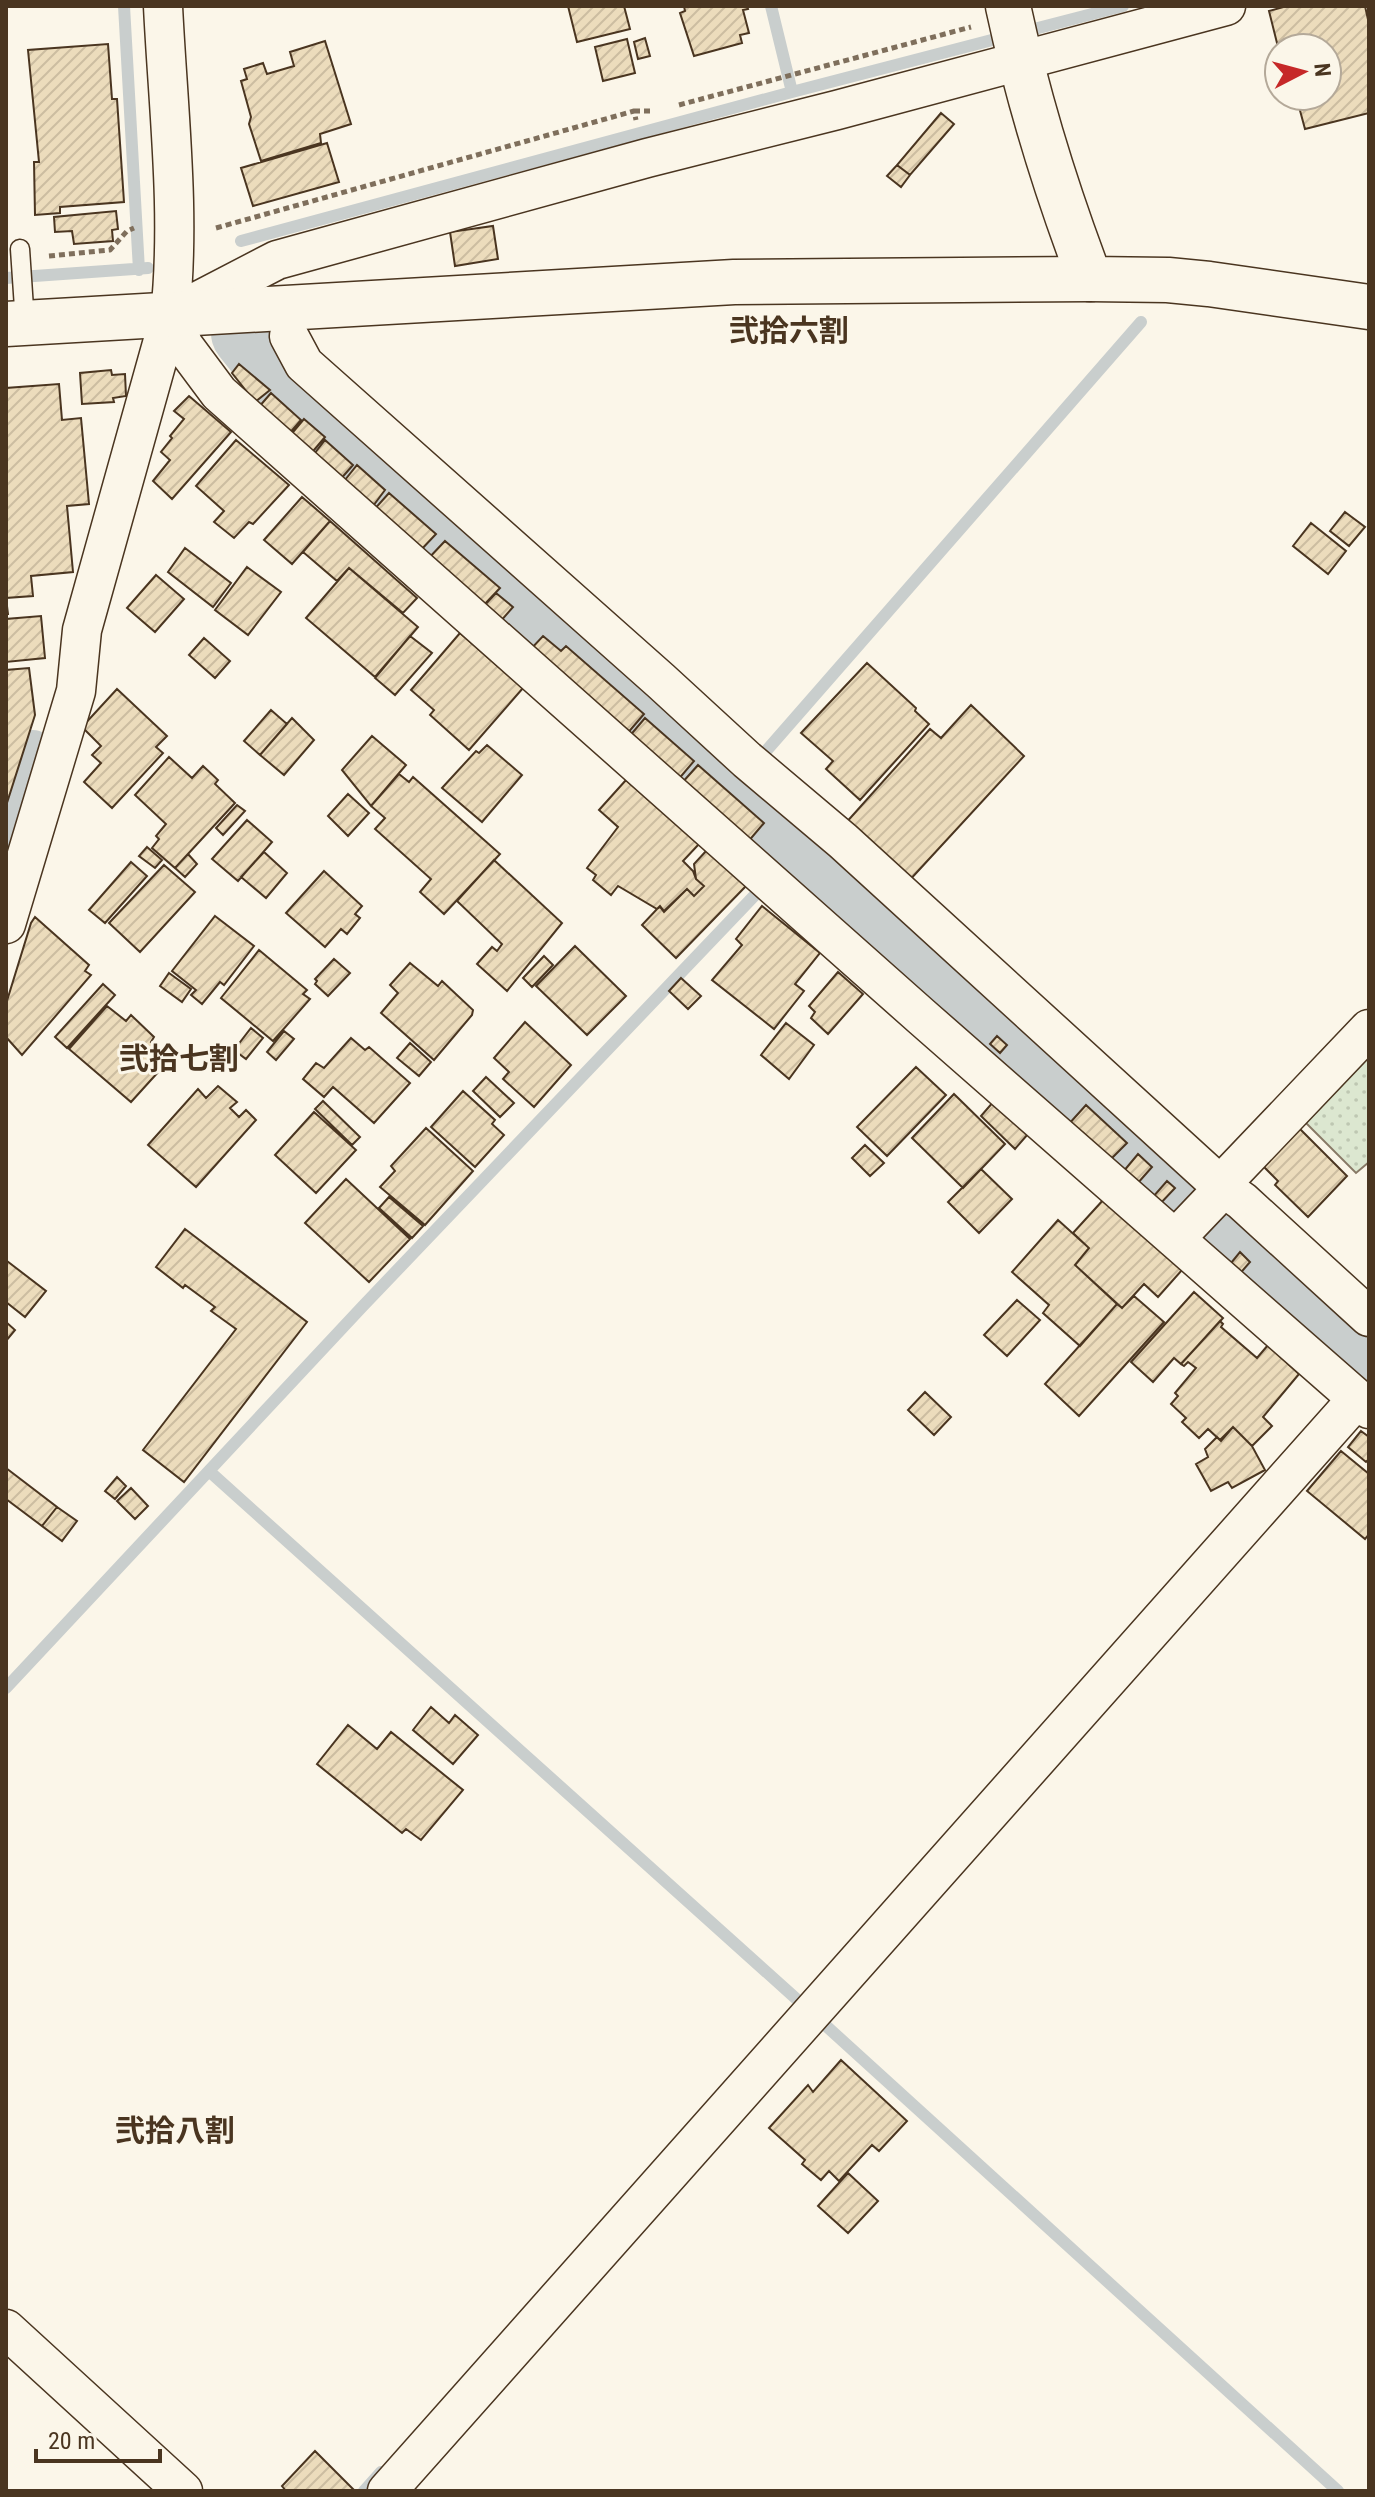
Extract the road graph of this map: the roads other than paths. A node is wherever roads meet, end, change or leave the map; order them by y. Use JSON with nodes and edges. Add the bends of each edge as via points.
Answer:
{"nodes":[{"id":1,"x":163,"y":6,"type":"edge"},
{"id":2,"x":1226,"y":6,"type":"edge"},
{"id":3,"x":1014,"y":31,"type":"edge"},
{"id":4,"x":20,"y":255,"type":"road end"},
{"id":5,"x":1090,"y":279,"type":"junction"},
{"id":6,"x":1369,"y":307,"type":"edge"},
{"id":7,"x":18,"y":313,"type":"edge"},
{"id":8,"x":170,"y":315,"type":"junction"},
{"id":9,"x":289,"y":336,"type":"dead end"},
{"id":10,"x":6,"y":924,"type":"edge"},
{"id":11,"x":1369,"y":1029,"type":"edge"},
{"id":12,"x":1205,"y":1198,"type":"junction"},
{"id":13,"x":1369,"y":1317,"type":"edge"},
{"id":14,"x":1363,"y":1404,"type":"edge"},
{"id":15,"x":6,"y":2329,"type":"edge"},
{"id":16,"x":183,"y":2491,"type":"edge"},
{"id":17,"x":387,"y":2491,"type":"edge"}],
"edges":[{"from":1,"to":8,"type":"street","via":[[174,218]]},
{"from":2,"to":3,"type":"street"},
{"from":3,"to":5,"type":"street","via":[[1065,214]]},
{"from":3,"to":8,"type":"street","via":[[647,158],[277,260]]},
{"from":4,"to":7,"type":"lane"},
{"from":5,"to":6,"type":"street","via":[[1209,284]]},
{"from":5,"to":8,"type":"street","via":[[734,282]]},
{"from":7,"to":8,"type":"street"},
{"from":8,"to":10,"type":"street","via":[[82,630],[76,691]]},
{"from":8,"to":12,"type":"street","via":[[184,346],[219,393]]},
{"from":9,"to":12,"type":"street","via":[[304,364],[843,841]]},
{"from":11,"to":12,"type":"street"},
{"from":12,"to":13,"type":"street","via":[[1242,1201]]},
{"from":12,"to":14,"type":"street"},
{"from":14,"to":17,"type":"street"},
{"from":15,"to":16,"type":"street"}]}
